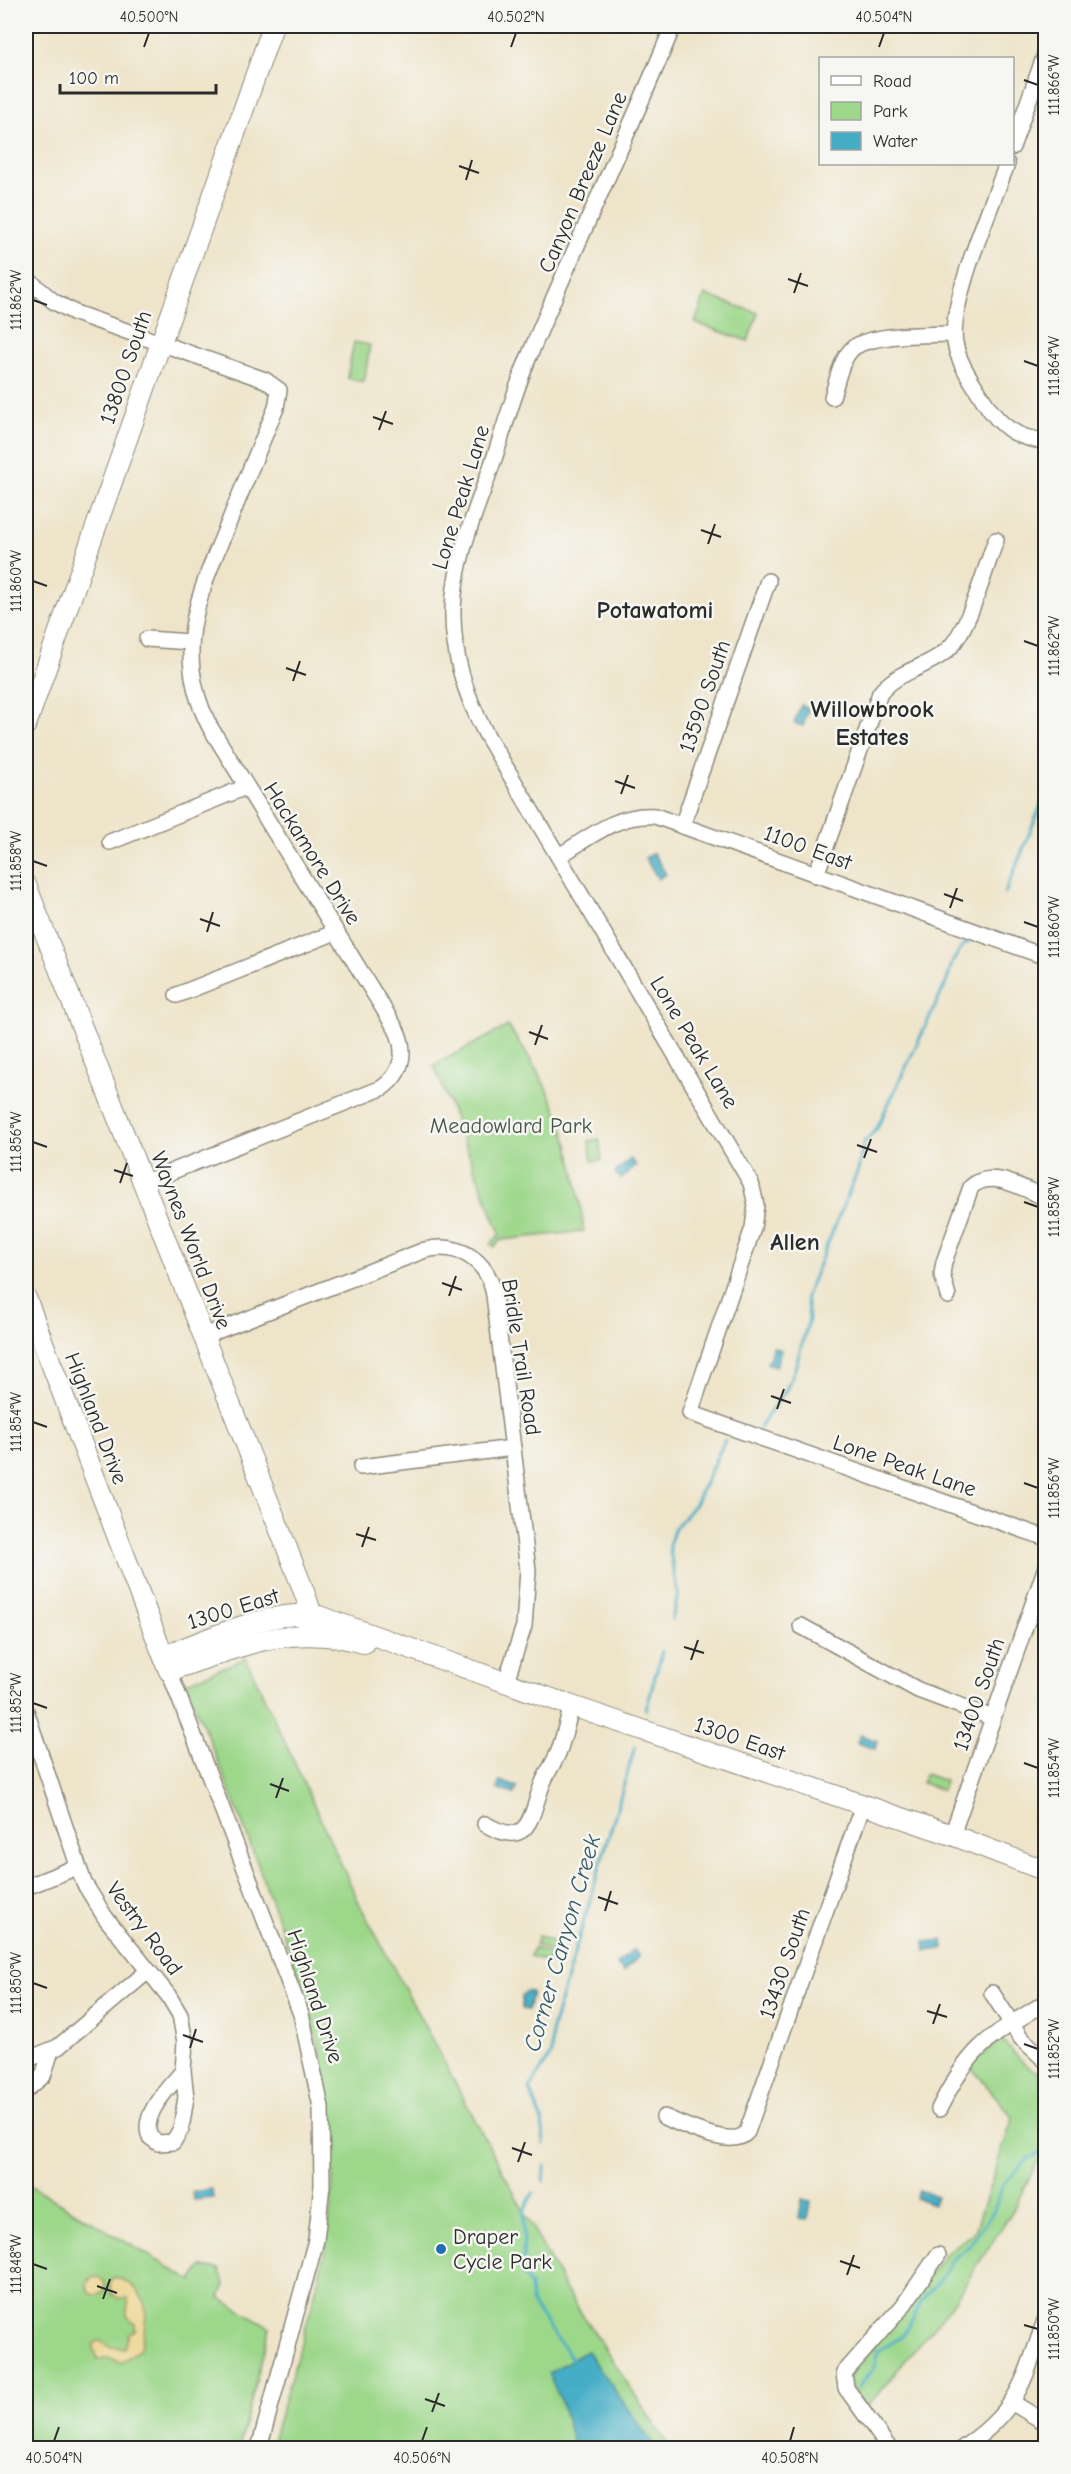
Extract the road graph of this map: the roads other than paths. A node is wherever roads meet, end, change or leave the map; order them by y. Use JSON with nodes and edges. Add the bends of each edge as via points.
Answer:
{"nodes":[{"id":1,"x":273,"y":26,"type":"edge"},
{"id":2,"x":673,"y":26,"type":"edge"},
{"id":3,"x":1046,"y":52,"type":"edge"},
{"id":4,"x":1014,"y":141,"type":"edge"},
{"id":5,"x":1007,"y":165,"type":"edge"},
{"id":6,"x":26,"y":278,"type":"edge"},
{"id":7,"x":954,"y":334,"type":"junction"},
{"id":8,"x":159,"y":343,"type":"junction"},
{"id":9,"x":530,"y":355,"type":"joint"},
{"id":10,"x":832,"y":397,"type":"dead end"},
{"id":11,"x":1046,"y":441,"type":"edge"},
{"id":12,"x":996,"y":540,"type":"dead end"},
{"id":13,"x":768,"y":581,"type":"dead end"},
{"id":14,"x":147,"y":639,"type":"dead end"},
{"id":15,"x":190,"y":642,"type":"junction"},
{"id":16,"x":26,"y":725,"type":"edge"},
{"id":17,"x":246,"y":787,"type":"junction"},
{"id":18,"x":682,"y":826,"type":"junction"},
{"id":19,"x":110,"y":842,"type":"dead end"},
{"id":20,"x":559,"y":856,"type":"junction"},
{"id":21,"x":816,"y":874,"type":"junction"},
{"id":22,"x":26,"y":885,"type":"edge"},
{"id":23,"x":336,"y":932,"type":"junction"},
{"id":24,"x":1046,"y":957,"type":"edge"},
{"id":25,"x":177,"y":995,"type":"dead end"},
{"id":26,"x":143,"y":1183,"type":"junction"},
{"id":27,"x":1046,"y":1198,"type":"edge"},
{"id":28,"x":948,"y":1296,"type":"dead end"},
{"id":29,"x":26,"y":1298,"type":"edge"},
{"id":30,"x":204,"y":1336,"type":"junction"},
{"id":31,"x":513,"y":1448,"type":"junction"},
{"id":32,"x":362,"y":1467,"type":"dead end"},
{"id":33,"x":1046,"y":1538,"type":"edge"},
{"id":34,"x":124,"y":1554,"type":"junction"},
{"id":35,"x":1046,"y":1568,"type":"edge"},
{"id":36,"x":311,"y":1614,"type":"junction"},
{"id":37,"x":801,"y":1626,"type":"dead end"},
{"id":38,"x":228,"y":1633,"type":"junction"},
{"id":39,"x":302,"y":1634,"type":"junction"},
{"id":40,"x":420,"y":1650,"type":"junction"},
{"id":41,"x":164,"y":1667,"type":"junction"},
{"id":42,"x":506,"y":1681,"type":"junction"},
{"id":43,"x":572,"y":1706,"type":"junction"},
{"id":44,"x":26,"y":1716,"type":"edge"},
{"id":45,"x":993,"y":1718,"type":"junction"},
{"id":46,"x":863,"y":1805,"type":"junction"},
{"id":47,"x":485,"y":1824,"type":"dead end"},
{"id":48,"x":952,"y":1835,"type":"junction"},
{"id":49,"x":77,"y":1867,"type":"junction"},
{"id":50,"x":1046,"y":1871,"type":"edge"},
{"id":51,"x":26,"y":1887,"type":"edge"},
{"id":52,"x":148,"y":1971,"type":"junction"},
{"id":53,"x":992,"y":1993,"type":"dead end"},
{"id":54,"x":1046,"y":2002,"type":"edge"},
{"id":55,"x":1011,"y":2024,"type":"junction"},
{"id":56,"x":51,"y":2051,"type":"junction"},
{"id":57,"x":26,"y":2060,"type":"edge"},
{"id":58,"x":1046,"y":2061,"type":"edge"},
{"id":59,"x":183,"y":2071,"type":"dead end"},
{"id":60,"x":26,"y":2090,"type":"edge"},
{"id":61,"x":939,"y":2109,"type":"dead end"},
{"id":62,"x":664,"y":2117,"type":"dead end"},
{"id":63,"x":938,"y":2255,"type":"dead end"},
{"id":64,"x":1046,"y":2318,"type":"edge"},
{"id":65,"x":1013,"y":2403,"type":"junction"},
{"id":66,"x":1046,"y":2423,"type":"edge"},
{"id":67,"x":260,"y":2448,"type":"edge"},
{"id":68,"x":889,"y":2448,"type":"edge"},
{"id":69,"x":963,"y":2448,"type":"edge"}],
"edges":[{"from":1,"to":8,"type":"main road","name":"13800 South"},
{"from":2,"to":9,"type":"street","name":"Canyon Breeze Lane"},
{"from":3,"to":4,"type":"street"},
{"from":5,"to":7,"type":"street","via":[[959,299]]},
{"from":6,"to":8,"type":"street","via":[[69,310]]},
{"from":7,"to":10,"type":"street","via":[[872,340],[856,345],[844,362]]},
{"from":7,"to":11,"type":"street","via":[[961,363],[994,417],[1009,431]]},
{"from":8,"to":15,"type":"street","name":"Hackamore Drive","via":[[265,380],[279,390],[276,408],[200,594]]},
{"from":8,"to":16,"type":"main road","name":"13800 South"},
{"from":9,"to":20,"type":"street","name":"Lone Peak Lane","via":[[462,552],[453,624],[458,664],[471,704]]},
{"from":12,"to":21,"type":"street","via":[[958,639],[938,657],[896,676],[880,693]]},
{"from":13,"to":18,"type":"street","name":"13590 South"},
{"from":14,"to":15,"type":"street"},
{"from":15,"to":17,"type":"street","name":"Hackamore Drive","via":[[200,706]]},
{"from":17,"to":19,"type":"street"},
{"from":17,"to":23,"type":"street","name":"Hackamore Drive"},
{"from":18,"to":20,"type":"street","name":"1100 East","via":[[655,816],[629,817]]},
{"from":18,"to":21,"type":"street","name":"1100 East"},
{"from":20,"to":33,"type":"street","name":"Lone Peak Lane","via":[[747,1172],[754,1194],[751,1234],[690,1413]]},
{"from":21,"to":24,"type":"street","name":"1100 East"},
{"from":22,"to":26,"type":"main road","name":"Waynes World Drive"},
{"from":23,"to":25,"type":"street"},
{"from":23,"to":26,"type":"street","name":"Hackamore Drive","via":[[399,1035],[402,1056],[394,1077],[375,1092]]},
{"from":26,"to":30,"type":"main road","name":"Waynes World Drive"},
{"from":27,"to":28,"type":"street","via":[[992,1178],[979,1180],[971,1187],[944,1262]]},
{"from":29,"to":34,"type":"main road","name":"Highland Drive"},
{"from":30,"to":31,"type":"street","name":"Bridle Trail Road","via":[[425,1250],[444,1247],[462,1252],[478,1261],[493,1286]]},
{"from":30,"to":36,"type":"main road","name":"Waynes World Drive"},
{"from":31,"to":32,"type":"street"},
{"from":31,"to":42,"type":"street","name":"Bridle Trail Road","via":[[528,1584],[524,1626]]},
{"from":34,"to":38,"type":"main road","via":[[170,1637],[182,1640]]},
{"from":34,"to":41,"type":"main road","name":"Highland Drive"},
{"from":35,"to":45,"type":"street","name":"13400 South"},
{"from":36,"to":38,"type":"main road","name":"1300 East","via":[[276,1618]]},
{"from":36,"to":39,"type":"main road","via":[[310,1627]]},
{"from":36,"to":40,"type":"main road","name":"1300 East"},
{"from":37,"to":45,"type":"street","via":[[918,1690]]},
{"from":38,"to":41,"type":"main road","name":"1300 East"},
{"from":39,"to":40,"type":"main road","name":"1300 East","via":[[340,1637],[396,1651]]},
{"from":39,"to":41,"type":"main road","name":"1300 East","via":[[271,1637]]},
{"from":40,"to":42,"type":"main road","name":"1300 East"},
{"from":41,"to":67,"type":"street","name":"Highland Drive","via":[[182,1731],[212,1776],[301,2014],[321,2107],[322,2185],[314,2249]]},
{"from":42,"to":43,"type":"main road","name":"1300 East"},
{"from":43,"to":46,"type":"main road","name":"1300 East"},
{"from":43,"to":47,"type":"street","via":[[529,1824],[507,1833]]},
{"from":44,"to":49,"type":"street","name":"Vestry Road"},
{"from":45,"to":48,"type":"street","name":"13400 South"},
{"from":46,"to":48,"type":"main road","name":"1300 East"},
{"from":46,"to":62,"type":"street","name":"13430 South","via":[[744,2136],[726,2139]]},
{"from":48,"to":50,"type":"main road","name":"1300 East"},
{"from":49,"to":51,"type":"street"},
{"from":49,"to":52,"type":"street","name":"Vestry Road","via":[[105,1917]]},
{"from":52,"to":56,"type":"street"},
{"from":52,"to":59,"type":"street","name":"Vestry Road","via":[[180,2015],[185,2042]]},
{"from":53,"to":55,"type":"street"},
{"from":54,"to":55,"type":"street"},
{"from":55,"to":58,"type":"street"},
{"from":55,"to":61,"type":"street","via":[[970,2055]]},
{"from":56,"to":57,"type":"street"},
{"from":56,"to":60,"type":"street","via":[[43,2076]]},
{"from":63,"to":68,"type":"street","via":[[903,2306],[844,2373],[846,2388]]},
{"from":64,"to":65,"type":"street"},
{"from":65,"to":66,"type":"street"},
{"from":65,"to":69,"type":"street","via":[[996,2424]]}]}
